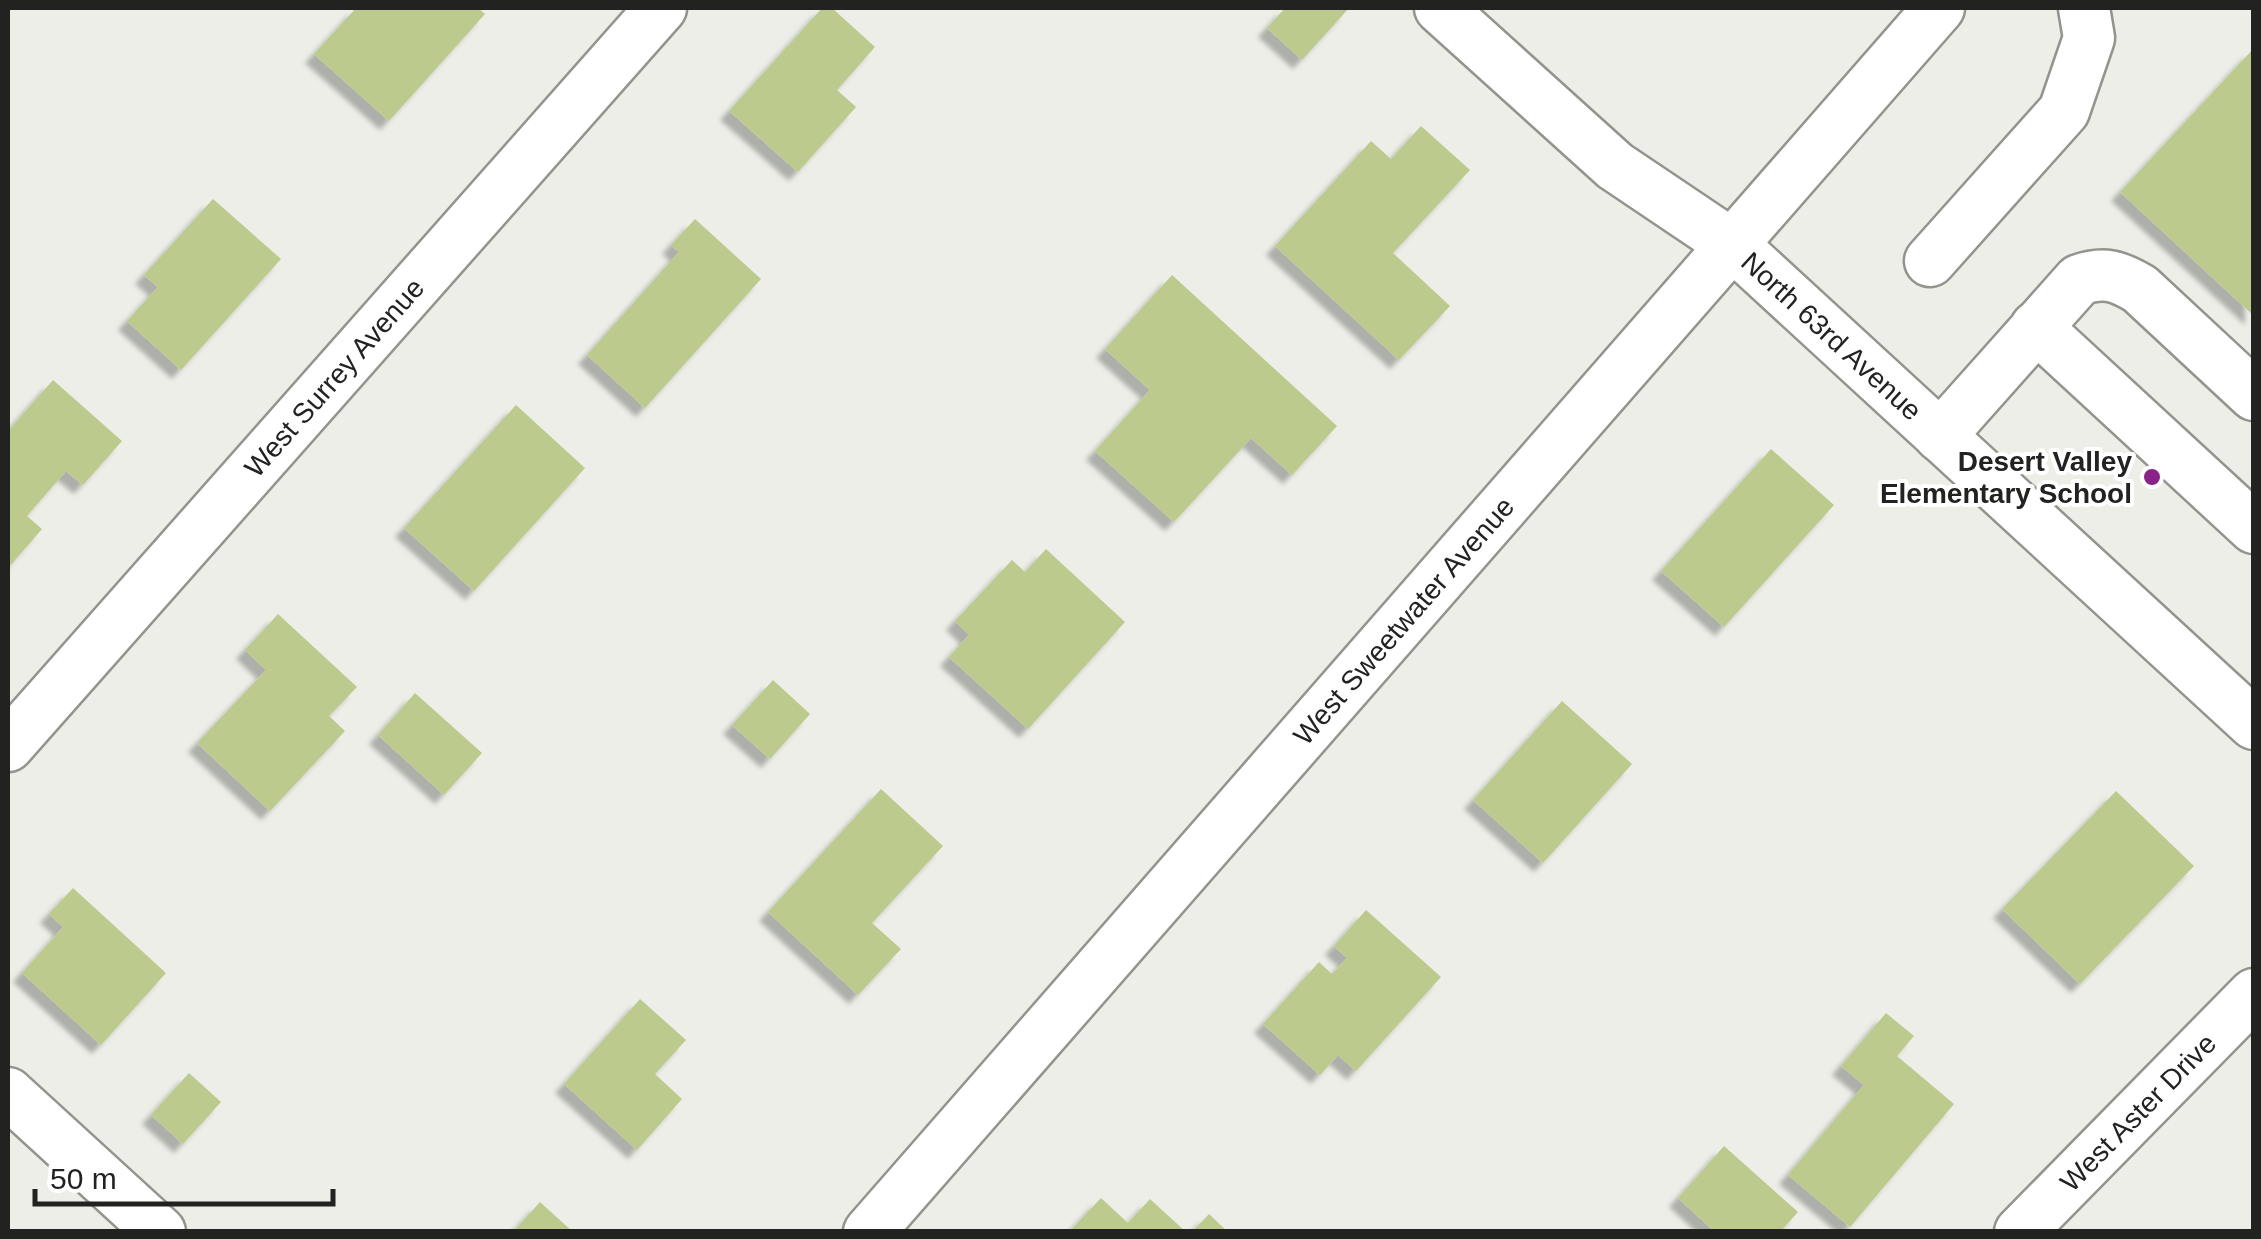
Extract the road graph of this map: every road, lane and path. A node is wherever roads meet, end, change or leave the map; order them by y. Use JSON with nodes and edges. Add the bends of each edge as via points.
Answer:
{"nodes":[{"id":1,"x":661,"y":8,"type":"edge"},
{"id":2,"x":1440,"y":8,"type":"edge"},
{"id":3,"x":1939,"y":8,"type":"edge"},
{"id":4,"x":2084,"y":8,"type":"edge"},
{"id":5,"x":1734,"y":246,"type":"junction"},
{"id":6,"x":1930,"y":260,"type":"dead end"},
{"id":7,"x":2036,"y":327,"type":"junction"},
{"id":8,"x":2254,"y":394,"type":"edge"},
{"id":9,"x":1940,"y":436,"type":"junction"},
{"id":10,"x":2254,"y":528,"type":"edge"},
{"id":11,"x":2254,"y":724,"type":"edge"},
{"id":12,"x":8,"y":746,"type":"edge"},
{"id":13,"x":2254,"y":994,"type":"edge"},
{"id":14,"x":8,"y":1093,"type":"edge"},
{"id":15,"x":160,"y":1232,"type":"edge"},
{"id":16,"x":869,"y":1232,"type":"edge"},
{"id":17,"x":2020,"y":1232,"type":"edge"}],
"edges":[{"from":1,"to":12,"type":"street","name":"West Surrey Avenue"},
{"from":2,"to":5,"type":"street","name":"North 63rd Avenue","via":[[1615,166]]},
{"from":3,"to":5,"type":"street","name":"West Sweetwater Avenue"},
{"from":4,"to":6,"type":"street","via":[[2089,38],[2064,111]]},
{"from":5,"to":9,"type":"street","name":"North 63rd Avenue"},
{"from":5,"to":16,"type":"street","name":"West Sweetwater Avenue"},
{"from":7,"to":8,"type":"street","via":[[2079,280],[2098,273],[2119,277],[2140,288]]},
{"from":7,"to":9,"type":"street"},
{"from":7,"to":10,"type":"street"},
{"from":9,"to":11,"type":"street","name":"North 63rd Avenue"},
{"from":13,"to":17,"type":"street","name":"West Aster Drive"},
{"from":14,"to":15,"type":"street"}]}
